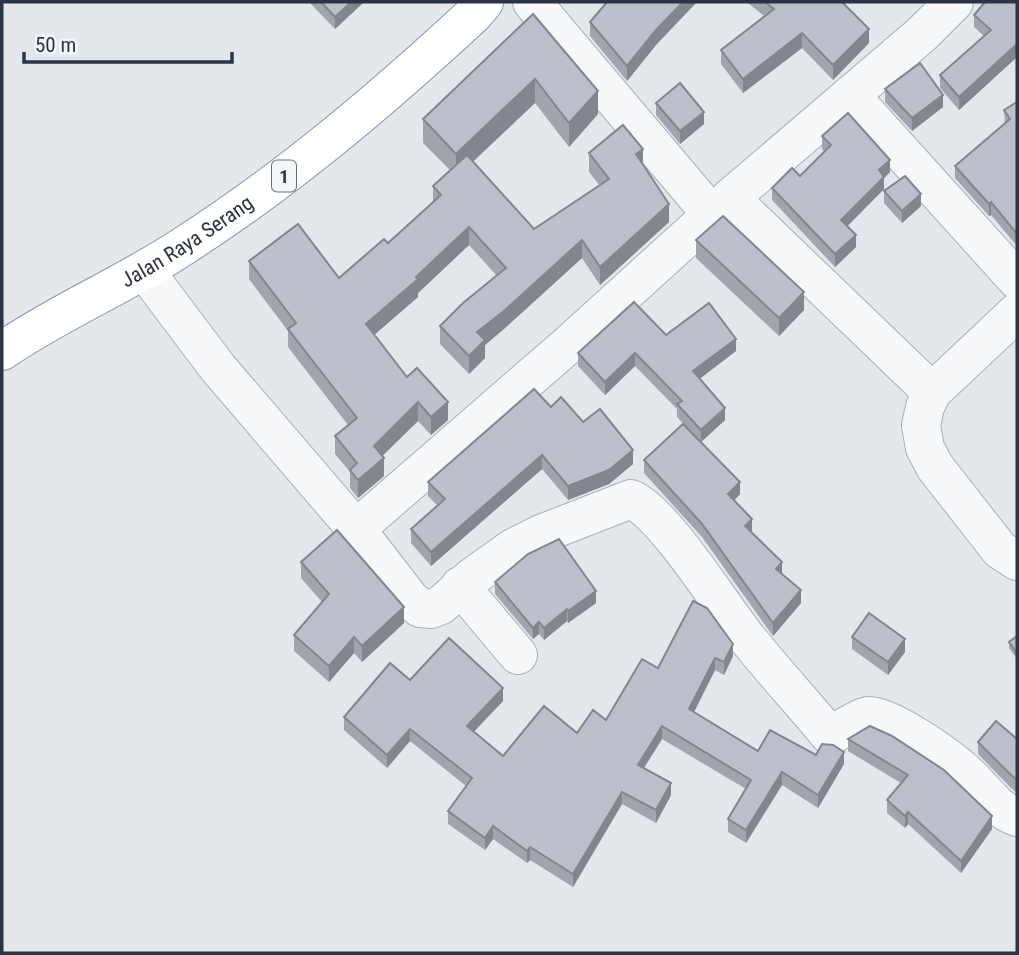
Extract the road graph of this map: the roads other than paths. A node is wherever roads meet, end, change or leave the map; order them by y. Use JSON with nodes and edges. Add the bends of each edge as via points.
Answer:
{"nodes":[{"id":1,"x":484,"y":2,"type":"edge"},
{"id":2,"x":532,"y":2,"type":"edge"},
{"id":3,"x":954,"y":2,"type":"edge"},
{"id":4,"x":850,"y":95,"type":"junction"},
{"id":5,"x":721,"y":207,"type":"junction"},
{"id":6,"x":145,"y":271,"type":"junction"},
{"id":7,"x":1017,"y":280,"type":"edge"},
{"id":8,"x":1017,"y":312,"type":"edge"},
{"id":9,"x":8,"y":346,"type":"edge"},
{"id":10,"x":932,"y":392,"type":"junction"},
{"id":11,"x":356,"y":529,"type":"junction"},
{"id":12,"x":1017,"y":561,"type":"edge"},
{"id":13,"x":460,"y":586,"type":"junction"},
{"id":14,"x":518,"y":655,"type":"dead end"},
{"id":15,"x":1017,"y":817,"type":"edge"}],
"edges":[{"from":1,"to":6,"type":"highway","name":"Jalan Raya Serang","number":"1","via":[[396,87],[280,180]]},
{"from":2,"to":5,"type":"street"},
{"from":3,"to":4,"type":"street"},
{"from":4,"to":5,"type":"street"},
{"from":4,"to":7,"type":"street"},
{"from":5,"to":10,"type":"street"},
{"from":5,"to":11,"type":"street"},
{"from":6,"to":9,"type":"highway","name":"Jalan Raya Serang","number":"1"},
{"from":6,"to":11,"type":"street","via":[[218,368]]},
{"from":8,"to":10,"type":"street"},
{"from":10,"to":12,"type":"street","via":[[921,425],[925,448],[1000,550]]},
{"from":11,"to":13,"type":"street","via":[[420,608],[441,604]]},
{"from":13,"to":14,"type":"street"},
{"from":13,"to":15,"type":"street","via":[[513,548],[631,499],[650,512],[747,639],[830,736],[867,716],[880,717],[964,770],[989,799]]}]}
